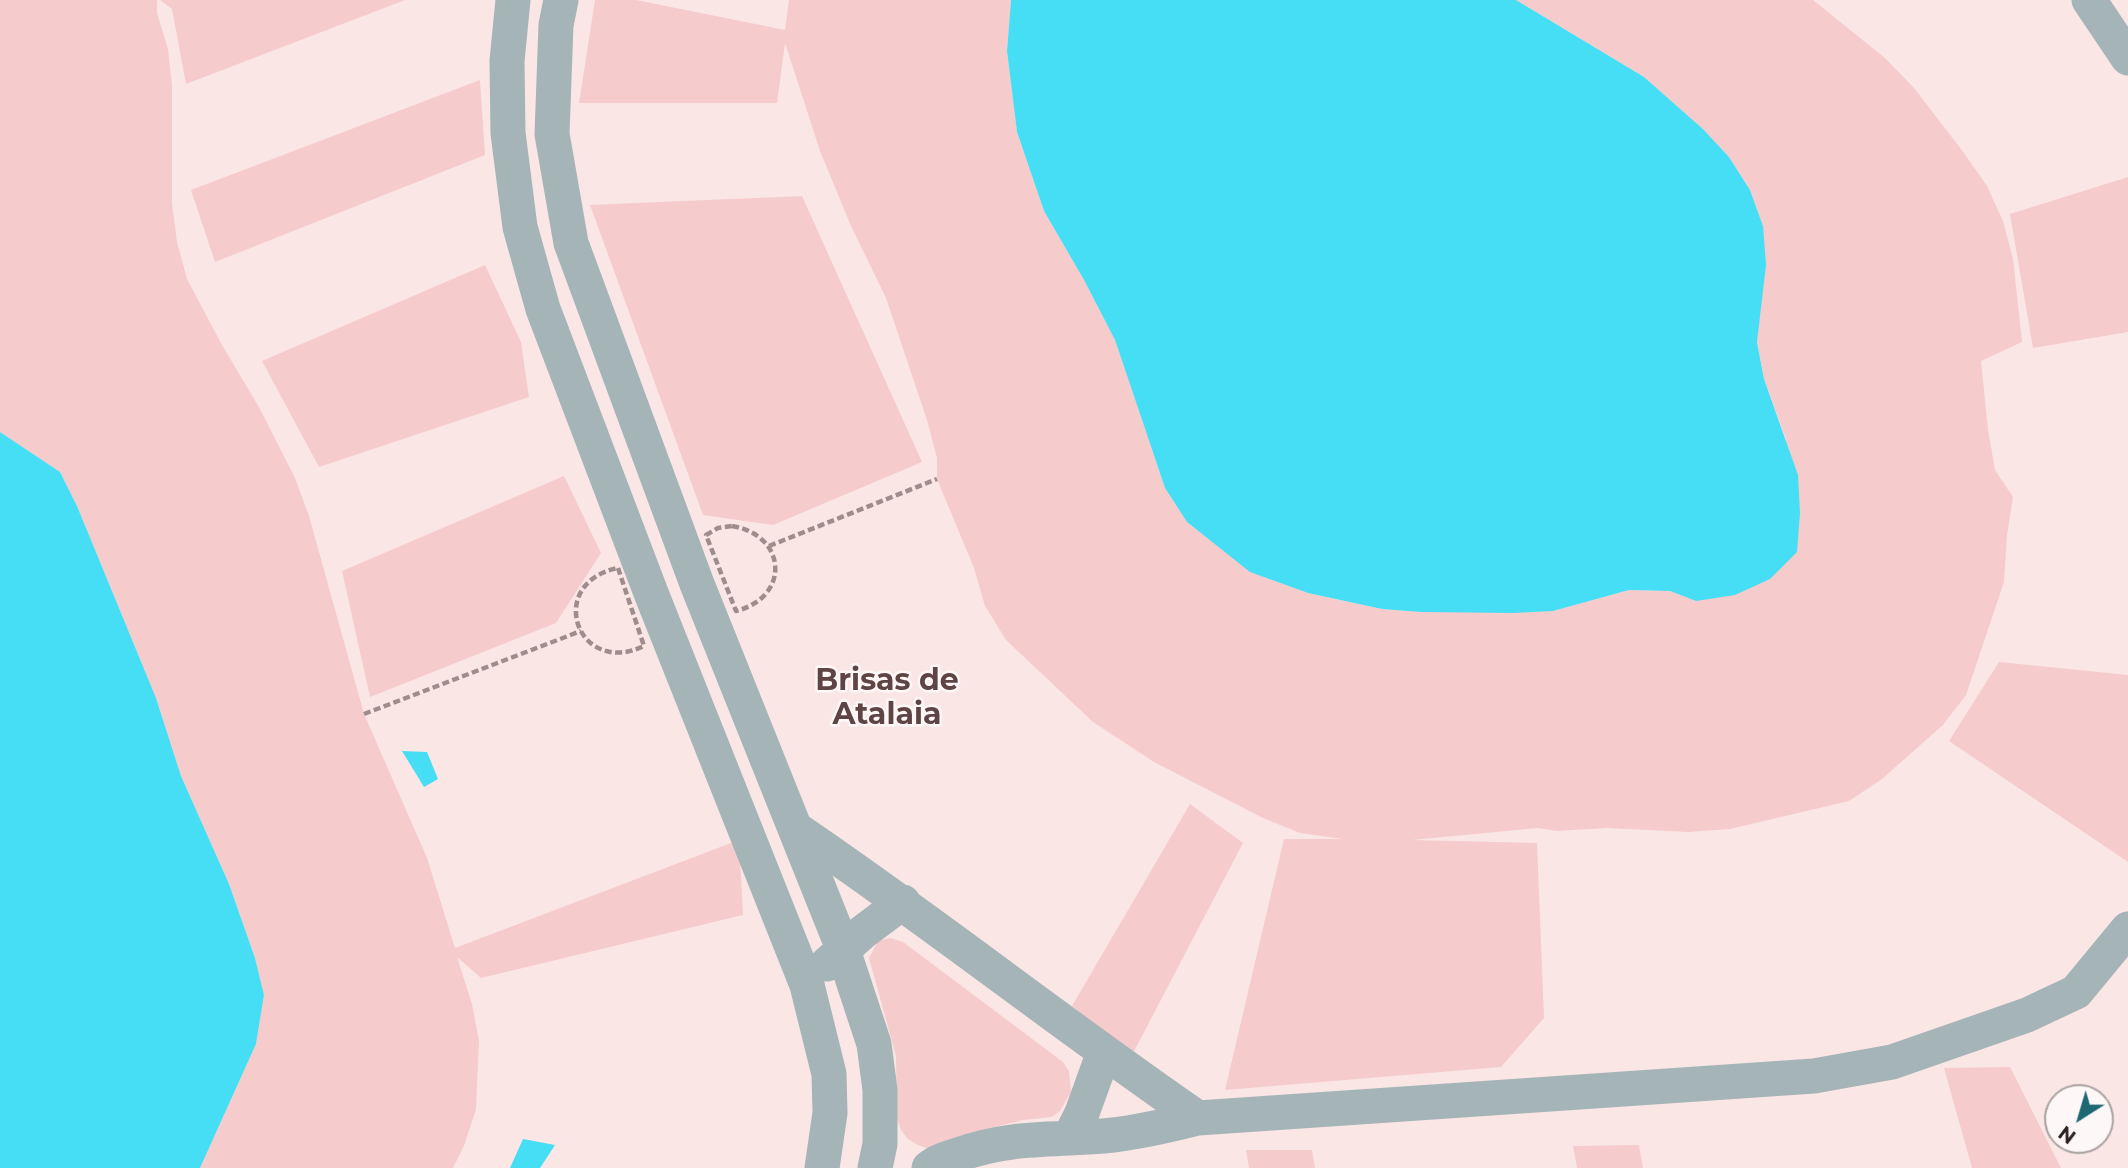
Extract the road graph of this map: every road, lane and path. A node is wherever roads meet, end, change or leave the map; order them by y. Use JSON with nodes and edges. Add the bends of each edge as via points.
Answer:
{"nodes":[{"id":1,"x":513,"y":0,"type":"edge"},
{"id":2,"x":561,"y":0,"type":"edge"},
{"id":3,"x":2089,"y":0,"type":"edge"},
{"id":4,"x":2128,"y":58,"type":"edge"},
{"id":5,"x":937,"y":479,"type":"dead end"},
{"id":6,"x":769,"y":546,"type":"junction"},
{"id":7,"x":581,"y":631,"type":"junction"},
{"id":8,"x":364,"y":714,"type":"dead end"},
{"id":9,"x":796,"y":828,"type":"junction"},
{"id":10,"x":904,"y":902,"type":"junction"},
{"id":11,"x":2128,"y":929,"type":"edge"},
{"id":12,"x":842,"y":949,"type":"junction"},
{"id":13,"x":2128,"y":969,"type":"edge"},
{"id":14,"x":807,"y":985,"type":"junction"},
{"id":15,"x":2076,"y":992,"type":"junction"},
{"id":16,"x":1104,"y":1052,"type":"junction"},
{"id":17,"x":830,"y":1113,"type":"junction"},
{"id":18,"x":1198,"y":1118,"type":"junction"},
{"id":19,"x":1070,"y":1137,"type":"junction"},
{"id":20,"x":877,"y":1156,"type":"edge"},
{"id":21,"x":932,"y":1165,"type":"edge"},
{"id":22,"x":822,"y":1168,"type":"edge"}],
"edges":[{"from":1,"to":14,"type":"street","via":[[507,61],[508,133],[520,227],[544,309]]},
{"from":2,"to":9,"type":"street","via":[[552,134],[571,243],[697,584]]},
{"from":3,"to":4,"type":"street"},
{"from":5,"to":6,"type":"path"},
{"from":6,"to":6,"type":"path","via":[[747,528],[718,528],[706,535],[736,611],[762,600],[771,588],[775,574]]},
{"from":7,"to":7,"type":"path","via":[[590,643],[610,652],[631,652],[644,646],[618,568],[604,570],[582,589],[576,603]]},
{"from":7,"to":8,"type":"path"},
{"from":9,"to":10,"type":"street"},
{"from":9,"to":12,"type":"street"},
{"from":10,"to":12,"type":"street"},
{"from":10,"to":16,"type":"street"},
{"from":11,"to":15,"type":"street"},
{"from":12,"to":14,"type":"street"},
{"from":12,"to":20,"type":"street","via":[[874,1044],[880,1090]]},
{"from":13,"to":15,"type":"street"},
{"from":14,"to":17,"type":"street","via":[[830,1074]]},
{"from":15,"to":18,"type":"street","via":[[2027,1015],[1892,1062],[1814,1076]]},
{"from":16,"to":18,"type":"street"},
{"from":16,"to":19,"type":"street"},
{"from":17,"to":20,"type":"street"},
{"from":17,"to":22,"type":"street"},
{"from":18,"to":19,"type":"street","via":[[1138,1132]]},
{"from":19,"to":21,"type":"street","via":[[978,1147]]},
{"from":20,"to":21,"type":"street","via":[[908,1157]]}]}
